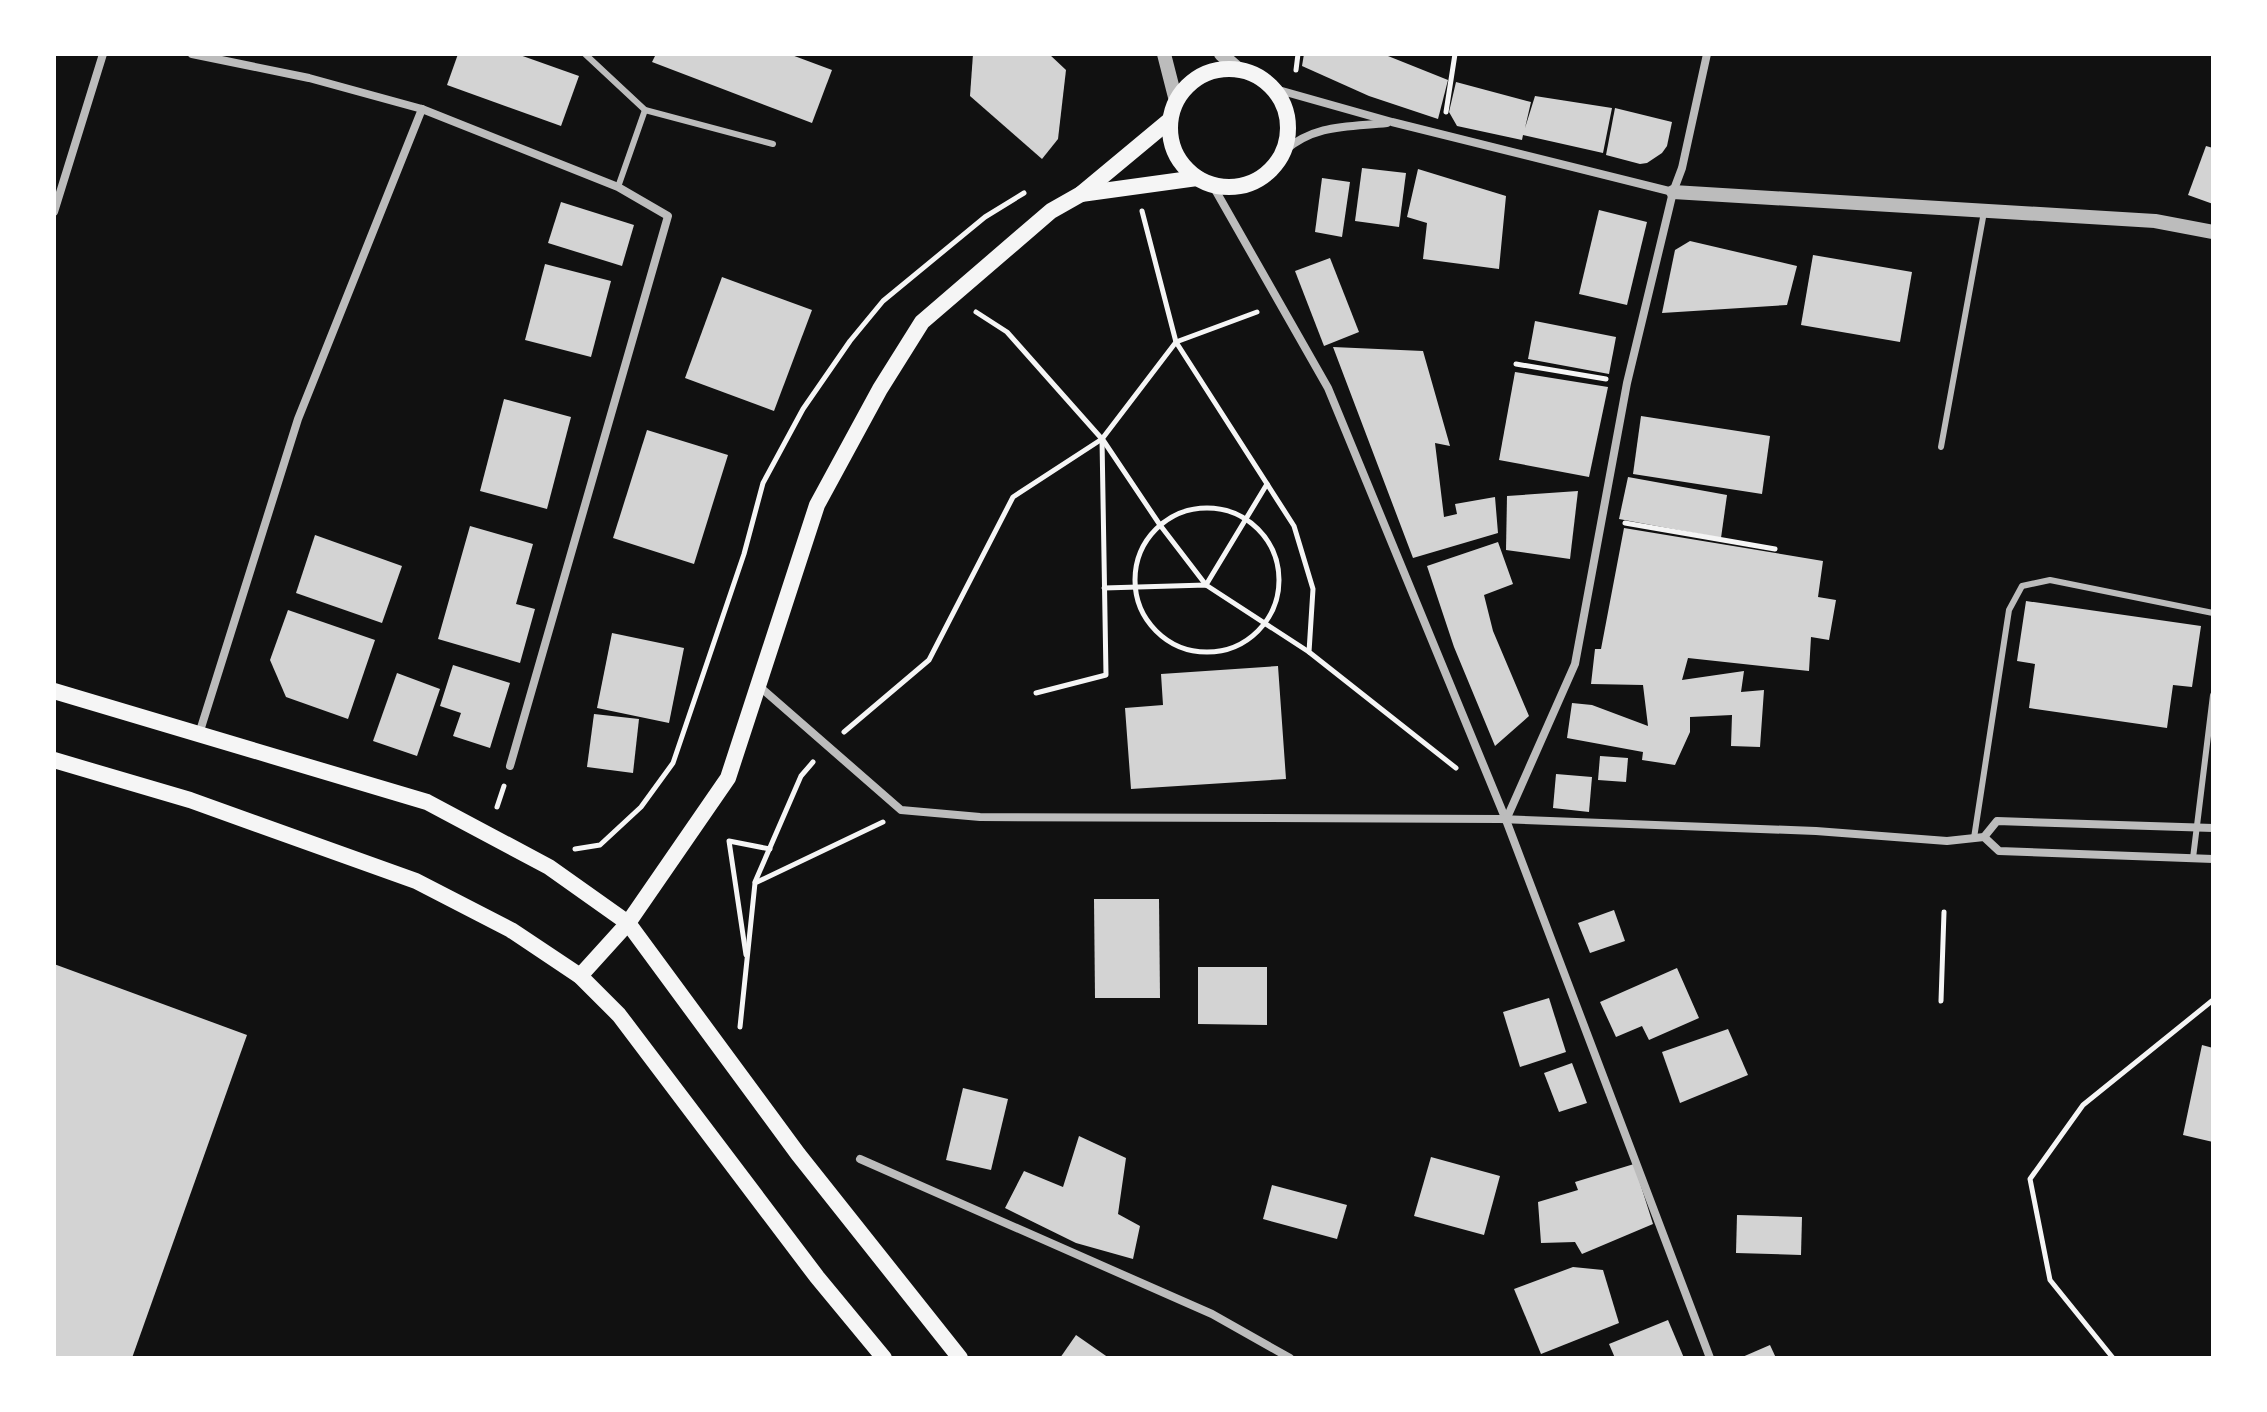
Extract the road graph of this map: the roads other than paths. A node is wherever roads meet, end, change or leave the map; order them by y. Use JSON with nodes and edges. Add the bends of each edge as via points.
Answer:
{"nodes":[{"id":1,"x":103,"y":54,"type":"edge"},
{"id":2,"x":192,"y":54,"type":"edge"},
{"id":3,"x":585,"y":54,"type":"edge"},
{"id":4,"x":1164,"y":54,"type":"edge"},
{"id":5,"x":1221,"y":54,"type":"edge"},
{"id":6,"x":1707,"y":54,"type":"edge"},
{"id":7,"x":1238,"y":69,"type":"junction"},
{"id":8,"x":1275,"y":89,"type":"junction"},
{"id":9,"x":1176,"y":101,"type":"junction"},
{"id":10,"x":422,"y":109,"type":"junction"},
{"id":11,"x":645,"y":110,"type":"junction"},
{"id":12,"x":1170,"y":120,"type":"junction"},
{"id":13,"x":1392,"y":122,"type":"junction"},
{"id":14,"x":773,"y":144,"type":"dead end"},
{"id":15,"x":1284,"y":151,"type":"junction"},
{"id":16,"x":1197,"y":178,"type":"junction"},
{"id":17,"x":1213,"y":186,"type":"junction"},
{"id":18,"x":618,"y":187,"type":"junction"},
{"id":19,"x":1673,"y":192,"type":"junction"},
{"id":20,"x":1081,"y":194,"type":"junction"},
{"id":21,"x":54,"y":212,"type":"edge"},
{"id":22,"x":1984,"y":212,"type":"junction"},
{"id":23,"x":2213,"y":232,"type":"edge"},
{"id":24,"x":1941,"y":447,"type":"dead end"},
{"id":25,"x":2213,"y":613,"type":"edge"},
{"id":26,"x":760,"y":687,"type":"junction"},
{"id":27,"x":54,"y":691,"type":"edge"},
{"id":28,"x":2213,"y":695,"type":"edge"},
{"id":29,"x":199,"y":734,"type":"junction"},
{"id":30,"x":54,"y":760,"type":"edge"},
{"id":31,"x":510,"y":766,"type":"road end"},
{"id":32,"x":1506,"y":820,"type":"junction"},
{"id":33,"x":2197,"y":827,"type":"junction"},
{"id":34,"x":2213,"y":828,"type":"edge"},
{"id":35,"x":1979,"y":837,"type":"junction"},
{"id":36,"x":2193,"y":858,"type":"junction"},
{"id":37,"x":2213,"y":859,"type":"edge"},
{"id":38,"x":628,"y":923,"type":"junction"},
{"id":39,"x":580,"y":976,"type":"junction"},
{"id":40,"x":860,"y":1159,"type":"dead end"},
{"id":41,"x":884,"y":1358,"type":"edge"},
{"id":42,"x":960,"y":1358,"type":"edge"},
{"id":43,"x":1290,"y":1358,"type":"edge"},
{"id":44,"x":1710,"y":1358,"type":"edge"}],
"edges":[{"from":1,"to":21,"type":"street"},
{"from":2,"to":10,"type":"street"},
{"from":3,"to":11,"type":"lane"},
{"from":4,"to":9,"type":"street"},
{"from":5,"to":7,"type":"street"},
{"from":6,"to":19,"type":"street"},
{"from":7,"to":8,"type":"main road"},
{"from":7,"to":9,"type":"main road","via":[[1201,75]]},
{"from":8,"to":13,"type":"street"},
{"from":8,"to":15,"type":"main road","via":[[1288,119]]},
{"from":9,"to":12,"type":"main road"},
{"from":10,"to":18,"type":"street"},
{"from":10,"to":29,"type":"street","via":[[298,419]]},
{"from":11,"to":14,"type":"lane"},
{"from":11,"to":18,"type":"lane"},
{"from":12,"to":16,"type":"main road","via":[[1175,153]]},
{"from":12,"to":20,"type":"main road"},
{"from":13,"to":15,"type":"street","via":[[1320,130]]},
{"from":13,"to":19,"type":"street"},
{"from":15,"to":17,"type":"main road","via":[[1265,176],[1249,184]]},
{"from":16,"to":17,"type":"main road"},
{"from":16,"to":20,"type":"main road"},
{"from":17,"to":32,"type":"street","via":[[1328,388]]},
{"from":18,"to":31,"type":"street","via":[[668,216]]},
{"from":19,"to":22,"type":"street"},
{"from":19,"to":32,"type":"street","via":[[1627,383],[1575,664]]},
{"from":20,"to":26,"type":"main road","via":[[1051,211],[922,322],[817,505]]},
{"from":22,"to":23,"type":"street","via":[[2155,221]]},
{"from":22,"to":24,"type":"lane"},
{"from":25,"to":35,"type":"lane","via":[[2050,580],[2022,586],[2009,610]]},
{"from":26,"to":32,"type":"street","via":[[901,810],[980,817]]},
{"from":26,"to":38,"type":"main road","via":[[728,778]]},
{"from":27,"to":29,"type":"main road"},
{"from":28,"to":33,"type":"lane"},
{"from":29,"to":38,"type":"main road","via":[[427,802],[549,867]]},
{"from":30,"to":39,"type":"main road","via":[[190,800],[416,881],[511,930]]},
{"from":32,"to":35,"type":"street","via":[[1947,841]]},
{"from":32,"to":44,"type":"street"},
{"from":33,"to":34,"type":"street"},
{"from":33,"to":35,"type":"street","via":[[1997,821]]},
{"from":33,"to":36,"type":"lane"},
{"from":35,"to":36,"type":"street","via":[[1999,851]]},
{"from":36,"to":37,"type":"street"},
{"from":38,"to":39,"type":"main road"},
{"from":38,"to":42,"type":"main road","via":[[798,1154]]},
{"from":39,"to":41,"type":"main road","via":[[619,1015]]},
{"from":40,"to":43,"type":"street","via":[[1212,1314]]}]}
